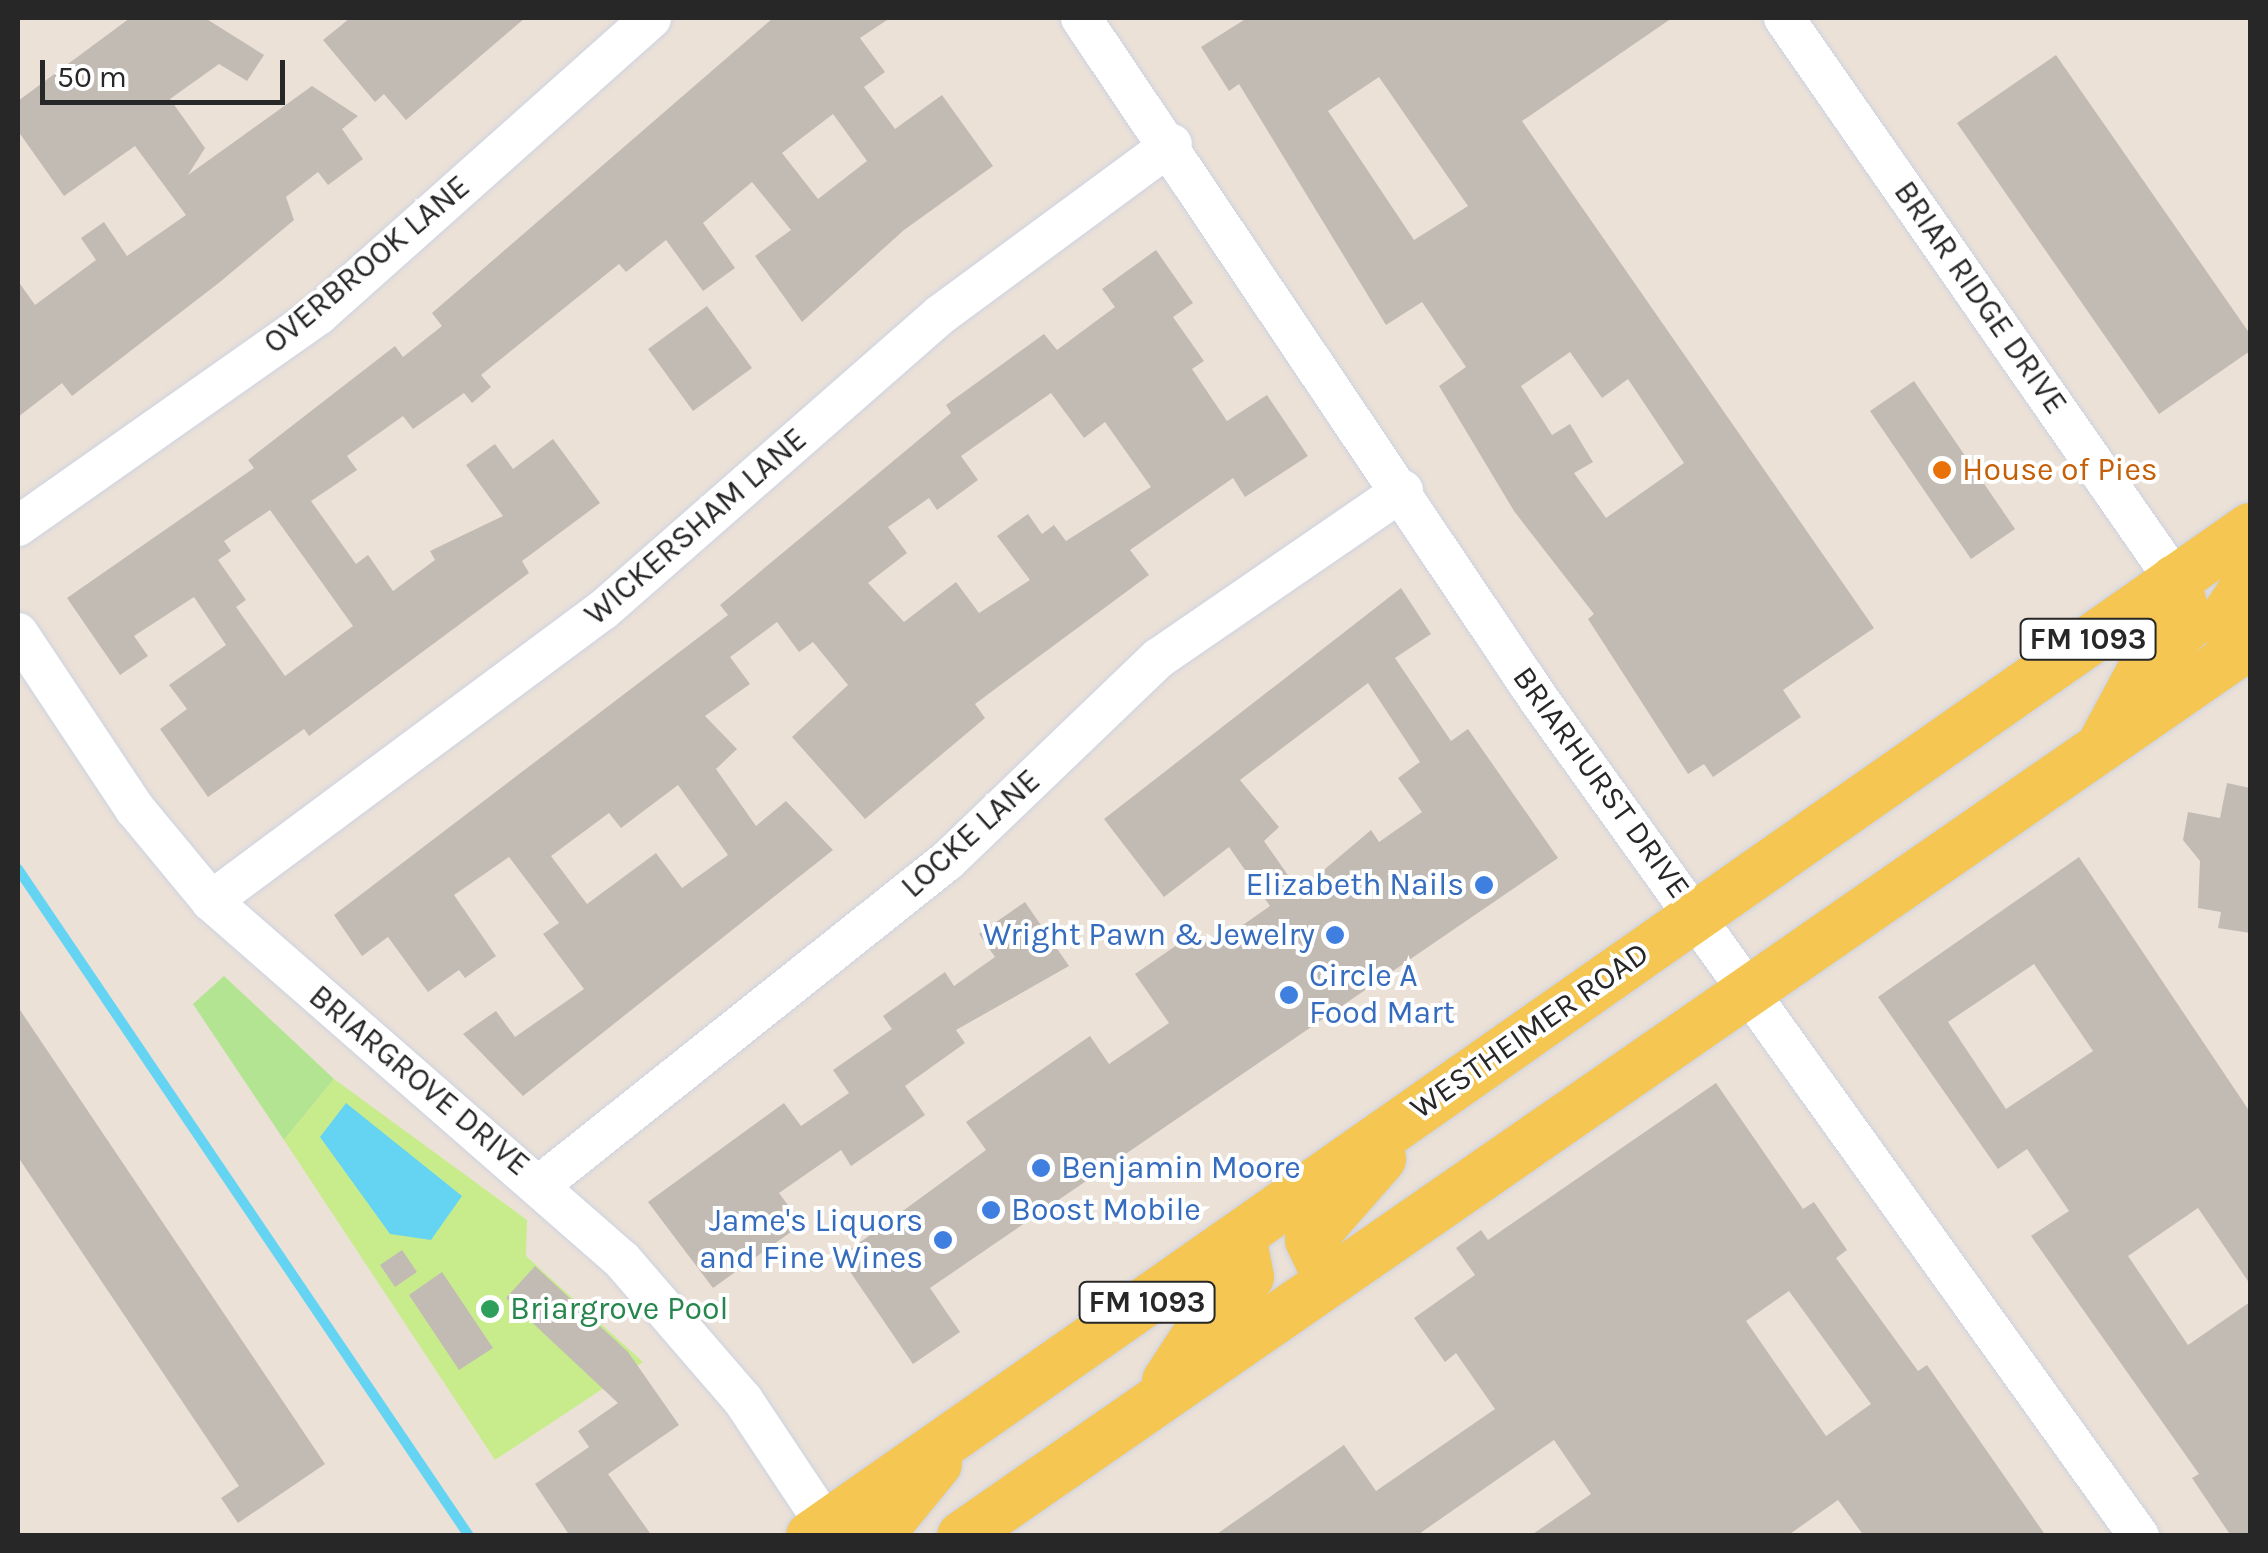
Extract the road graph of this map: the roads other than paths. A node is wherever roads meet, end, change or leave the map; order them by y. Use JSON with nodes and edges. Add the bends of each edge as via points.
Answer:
{"nodes":[{"id":1,"x":651,"y":18,"type":"edge"},
{"id":2,"x":1081,"y":18,"type":"edge"},
{"id":3,"x":1784,"y":18,"type":"edge"},
{"id":4,"x":1172,"y":144,"type":"junction"},
{"id":5,"x":1404,"y":490,"type":"junction"},
{"id":6,"x":18,"y":526,"type":"edge"},
{"id":7,"x":2250,"y":528,"type":"edge"},
{"id":8,"x":2176,"y":580,"type":"junction"},
{"id":9,"x":2250,"y":580,"type":"edge"},
{"id":10,"x":18,"y":633,"type":"edge"},
{"id":11,"x":2242,"y":650,"type":"edge"},
{"id":12,"x":2099,"y":750,"type":"junction"},
{"id":13,"x":211,"y":901,"type":"junction"},
{"id":14,"x":1696,"y":915,"type":"junction"},
{"id":15,"x":1752,"y":986,"type":"junction"},
{"id":16,"x":1426,"y":1105,"type":"junction"},
{"id":17,"x":541,"y":1184,"type":"junction"},
{"id":18,"x":1241,"y":1236,"type":"junction"},
{"id":19,"x":1328,"y":1278,"type":"junction"},
{"id":20,"x":1153,"y":1402,"type":"junction"},
{"id":21,"x":958,"y":1435,"type":"junction"},
{"id":22,"x":822,"y":1532,"type":"edge"},
{"id":23,"x":878,"y":1536,"type":"edge"},
{"id":24,"x":962,"y":1536,"type":"edge"},
{"id":25,"x":2139,"y":1536,"type":"edge"}],
"edges":[{"from":1,"to":6,"type":"street","name":"OVERBROOK LANE","via":[[318,315]]},
{"from":2,"to":4,"type":"street","name":"BRIARHURST DRIVE"},
{"from":3,"to":8,"type":"street","name":"BRIAR RIDGE DRIVE"},
{"from":4,"to":5,"type":"street","name":"BRIARHURST DRIVE"},
{"from":4,"to":13,"type":"street","name":"WICKERSHAM LANE","via":[[940,315],[603,610]]},
{"from":5,"to":14,"type":"street","name":"BRIARHURST DRIVE","via":[[1540,701]]},
{"from":5,"to":17,"type":"street","name":"LOCKE LANE","via":[[1159,658],[948,860]]},
{"from":7,"to":8,"type":"main road","name":"WESTHEIMER ROAD","number":"FM 1093"},
{"from":8,"to":12,"type":"main road","via":[[2188,625],[2147,661]]},
{"from":8,"to":14,"type":"main road","name":"WESTHEIMER ROAD","number":"FM 1093"},
{"from":9,"to":11,"type":"main road","via":[[2228,613]]},
{"from":10,"to":13,"type":"street","name":"BRIARGROVE DRIVE","via":[[135,810]]},
{"from":11,"to":12,"type":"main road","number":"FM 1093"},
{"from":12,"to":15,"type":"main road","number":"FM 1093"},
{"from":13,"to":17,"type":"street","name":"BRIARGROVE DRIVE"},
{"from":14,"to":15,"type":"street","name":"BRIARHURST DRIVE"},
{"from":14,"to":16,"type":"main road","name":"WESTHEIMER ROAD","number":"FM 1093"},
{"from":15,"to":19,"type":"main road","number":"FM 1093"},
{"from":15,"to":25,"type":"street","name":"BRIARHURST DRIVE"},
{"from":16,"to":18,"type":"main road","name":"WESTHEIMER ROAD","number":"FM 1093"},
{"from":16,"to":19,"type":"main road","via":[[1310,1240]]},
{"from":17,"to":22,"type":"street","name":"BRIARGROVE DRIVE","via":[[713,1363]]},
{"from":18,"to":20,"type":"main road","via":[[1248,1277],[1218,1303]]},
{"from":18,"to":21,"type":"main road","name":"WESTHEIMER ROAD","number":"FM 1093"},
{"from":19,"to":20,"type":"main road","number":"FM 1093"},
{"from":20,"to":24,"type":"main road","number":"FM 1093"},
{"from":21,"to":22,"type":"main road","name":"WESTHEIMER ROAD","number":"FM 1093"},
{"from":21,"to":23,"type":"main road"}]}
